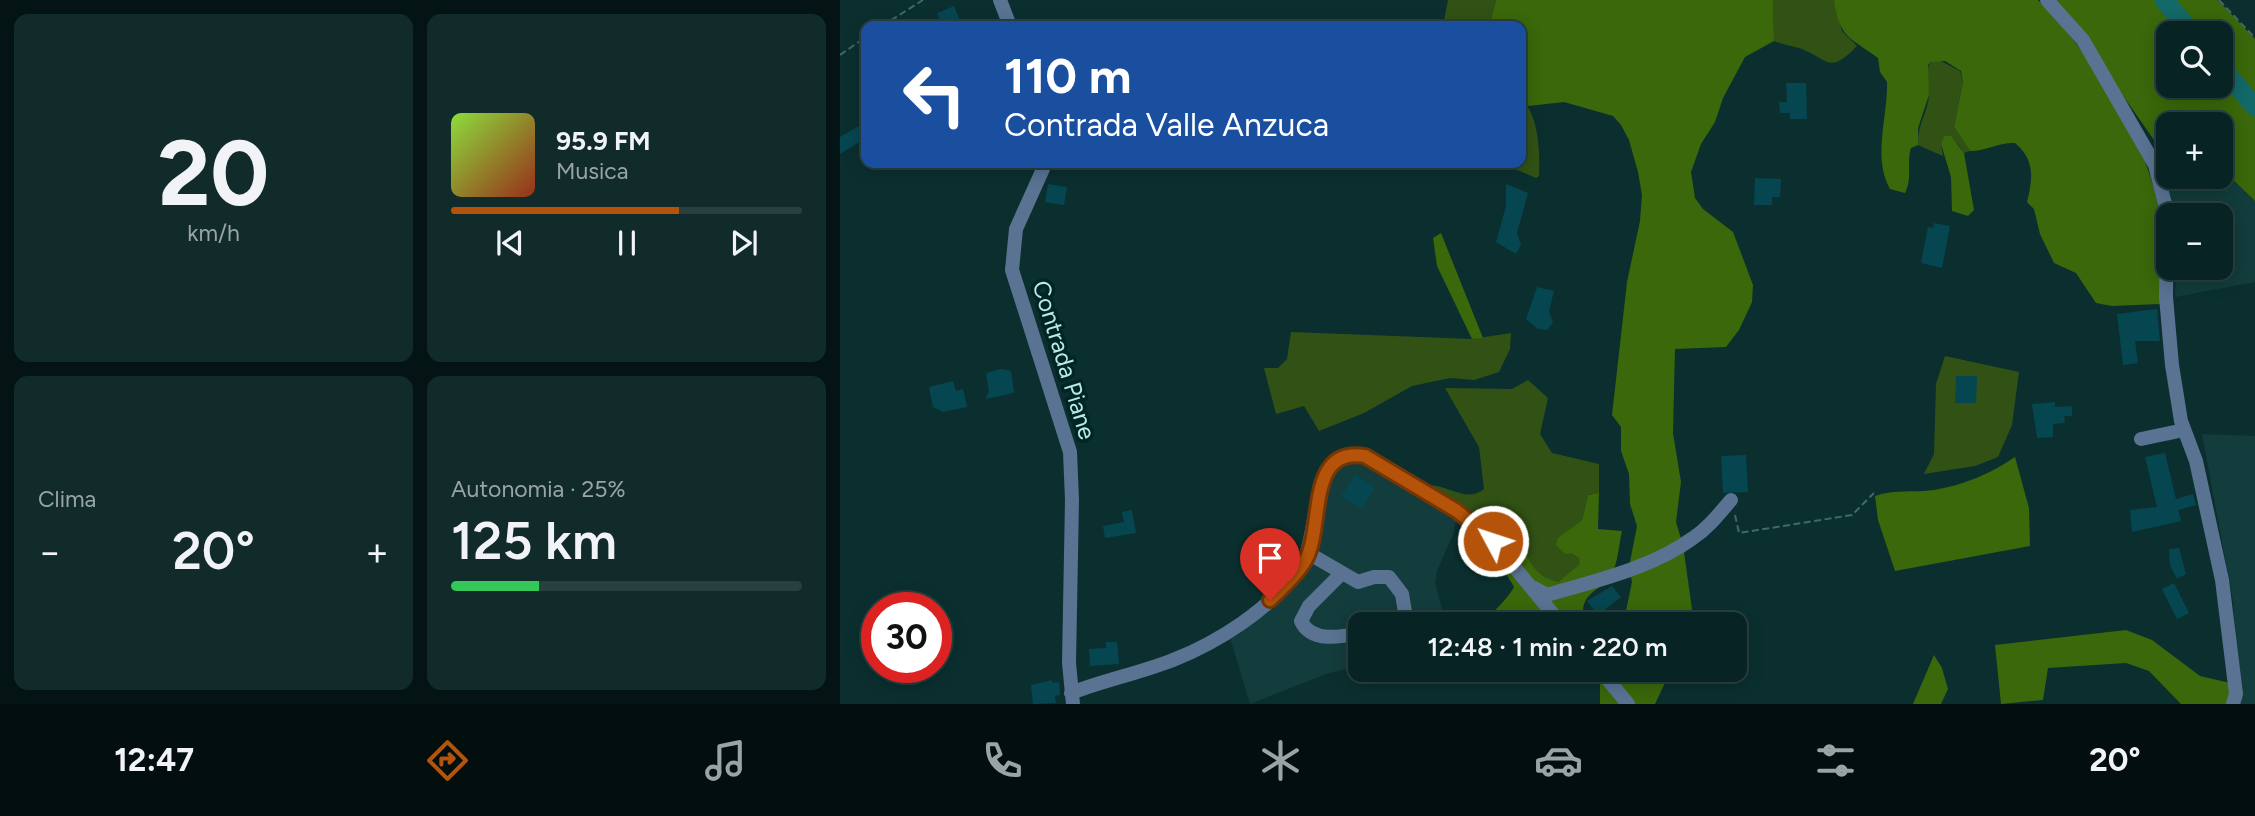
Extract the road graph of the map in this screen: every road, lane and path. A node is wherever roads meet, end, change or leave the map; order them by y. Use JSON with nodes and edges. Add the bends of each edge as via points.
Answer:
{"nodes":[{"id":1,"x":923,"y":0,"type":"edge"},
{"id":2,"x":1000,"y":0,"type":"edge"},
{"id":3,"x":2047,"y":0,"type":"edge"},
{"id":4,"x":2219,"y":0,"type":"edge"},
{"id":5,"x":890,"y":21,"type":"edge"},
{"id":6,"x":1008,"y":21,"type":"edge"},
{"id":7,"x":2255,"y":38,"type":"edge"},
{"id":8,"x":861,"y":40,"type":"edge"},
{"id":9,"x":840,"y":55,"type":"edge"},
{"id":10,"x":1042,"y":168,"type":"edge"},
{"id":11,"x":2185,"y":430,"type":"junction"},
{"id":12,"x":2141,"y":439,"type":"dead end"},
{"id":13,"x":1874,"y":493,"type":"dead end"},
{"id":14,"x":1731,"y":500,"type":"joint"},
{"id":15,"x":1308,"y":553,"type":"junction"},
{"id":16,"x":1341,"y":574,"type":"junction"},
{"id":17,"x":1529,"y":586,"type":"junction"},
{"id":18,"x":1405,"y":612,"type":"edge"},
{"id":19,"x":1551,"y":612,"type":"edge"},
{"id":20,"x":1348,"y":636,"type":"edge"},
{"id":21,"x":1610,"y":682,"type":"edge"},
{"id":22,"x":1072,"y":699,"type":"edge"},
{"id":23,"x":1628,"y":704,"type":"edge"},
{"id":24,"x":2233,"y":704,"type":"edge"}],
"edges":[{"from":1,"to":5,"type":"path"},
{"from":2,"to":6,"type":"street"},
{"from":3,"to":11,"type":"street","via":[[2083,40],[2155,165],[2167,212],[2166,297],[2172,365]]},
{"from":4,"to":7,"type":"path"},
{"from":8,"to":9,"type":"path"},
{"from":10,"to":22,"type":"street","name":"Contrada Piane","via":[[1016,229],[1012,270],[1070,452],[1068,640]]},
{"from":11,"to":12,"type":"street"},
{"from":11,"to":24,"type":"street","via":[[2222,580],[2236,694]]},
{"from":13,"to":14,"type":"path","via":[[1852,515],[1739,533]]},
{"from":14,"to":17,"type":"street","via":[[1691,540],[1614,575],[1547,595]]},
{"from":15,"to":16,"type":"street"},
{"from":15,"to":17,"type":"street","via":[[1324,477],[1335,461],[1365,456],[1457,511],[1493,541]]},
{"from":15,"to":22,"type":"street","via":[[1270,600],[1229,630],[1175,659]]},
{"from":16,"to":18,"type":"street","via":[[1358,582],[1389,578],[1402,594]]},
{"from":16,"to":20,"type":"street","via":[[1309,606],[1301,621],[1322,636]]},
{"from":17,"to":19,"type":"street"},
{"from":21,"to":23,"type":"street"}]}
